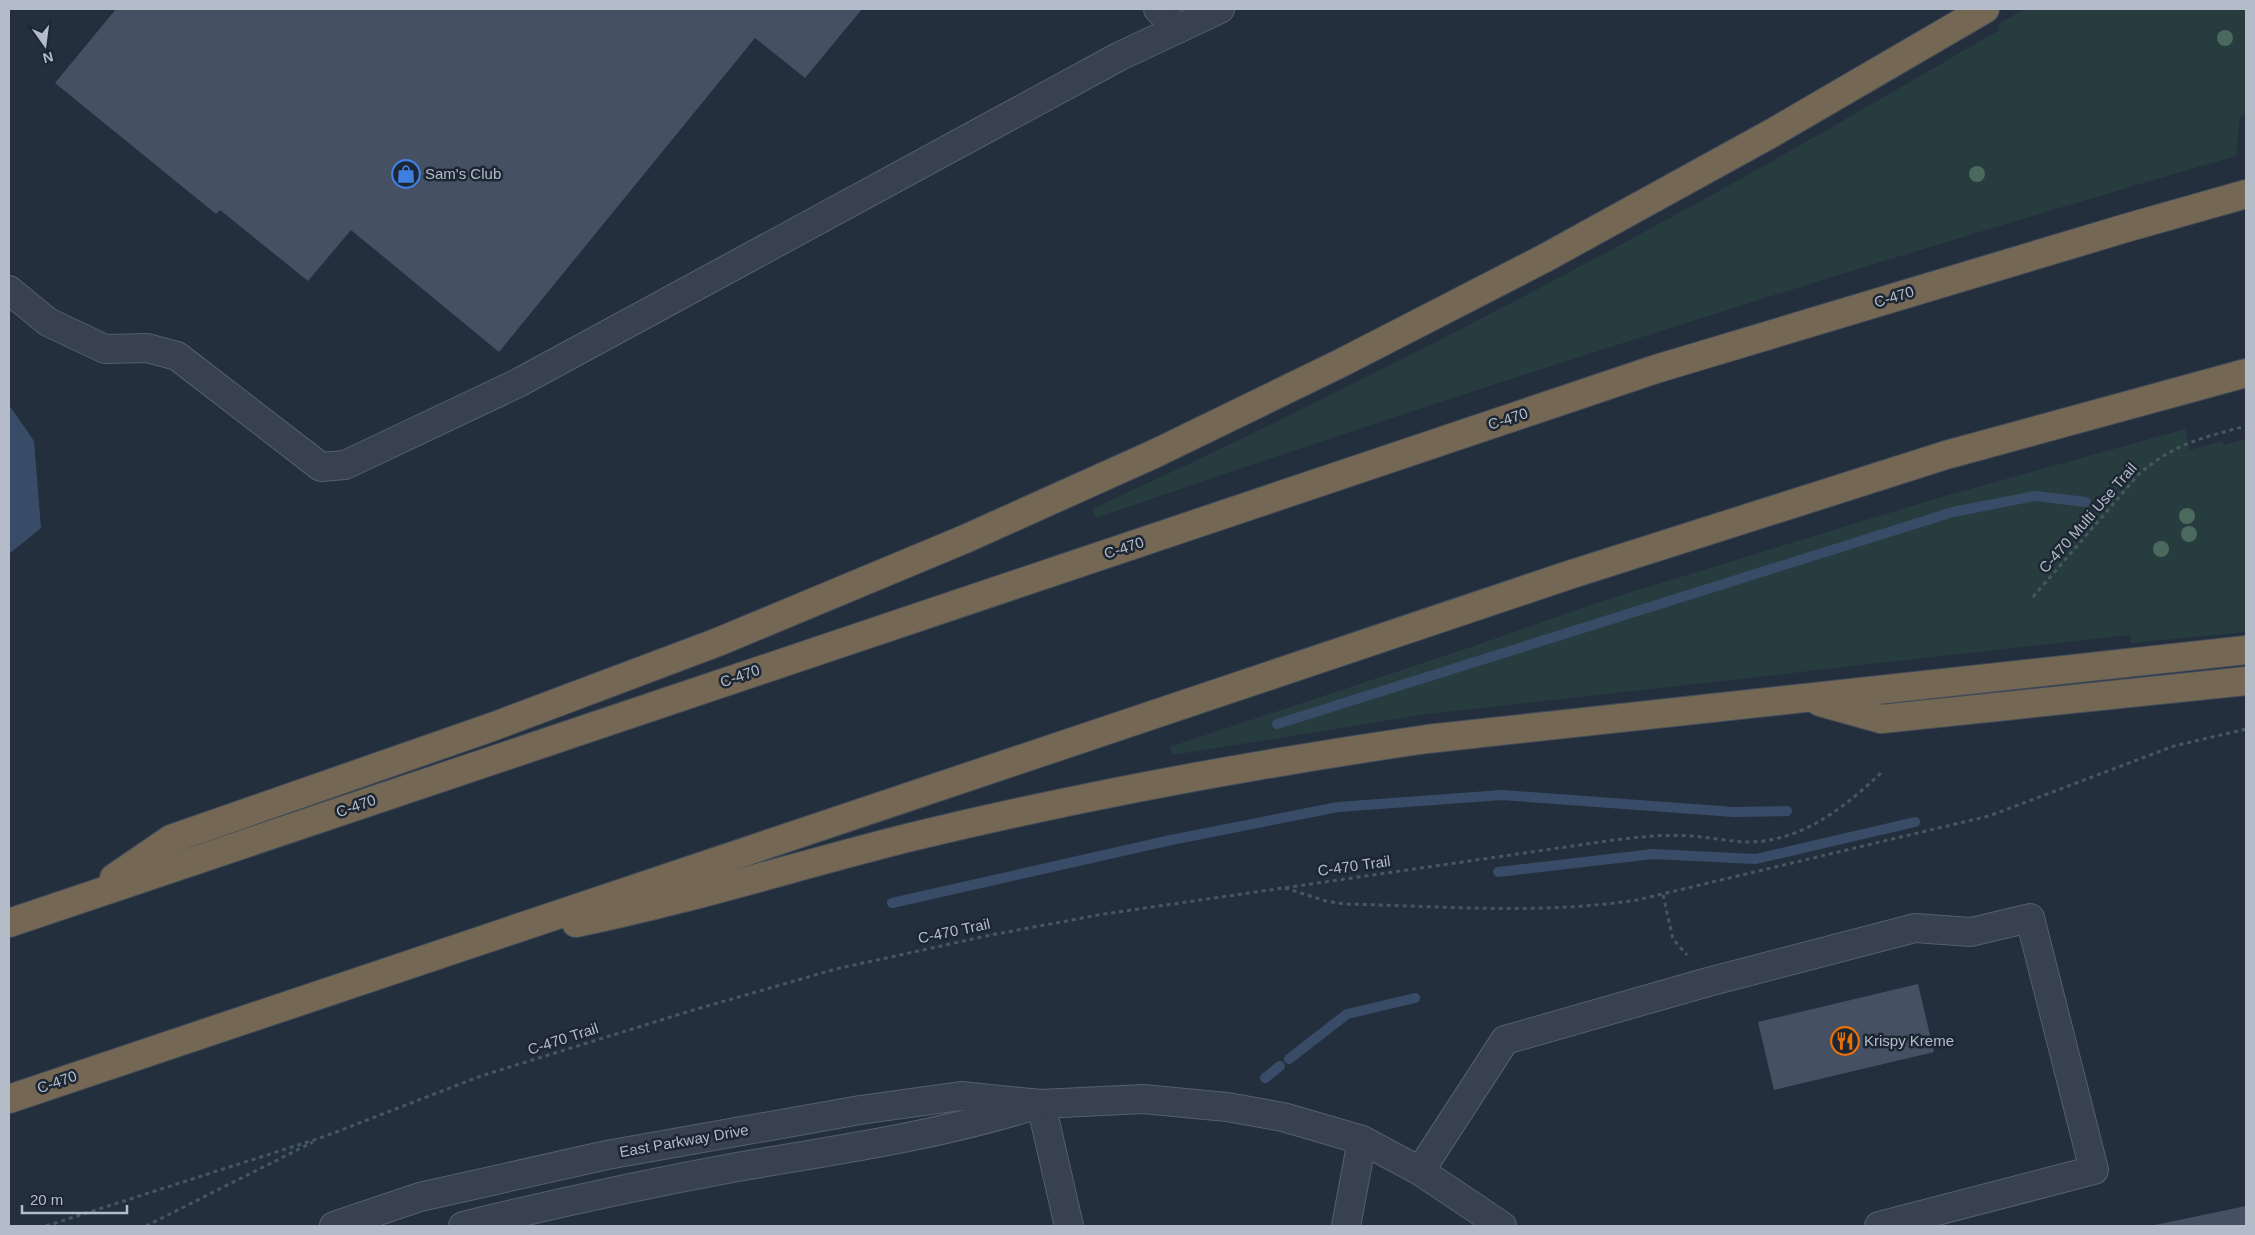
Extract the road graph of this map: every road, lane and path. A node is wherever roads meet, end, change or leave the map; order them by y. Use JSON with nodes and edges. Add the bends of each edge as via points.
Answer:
{"nodes":[{"id":1,"x":1158,"y":9,"type":"edge"},
{"id":2,"x":1220,"y":9,"type":"edge"},
{"id":3,"x":1985,"y":9,"type":"edge"},
{"id":4,"x":1178,"y":28,"type":"junction"},
{"id":5,"x":2246,"y":194,"type":"edge"},
{"id":6,"x":9,"y":290,"type":"edge"},
{"id":7,"x":2246,"y":373,"type":"edge"},
{"id":8,"x":2246,"y":426,"type":"edge"},
{"id":9,"x":2033,"y":597,"type":"dead end"},
{"id":10,"x":2246,"y":650,"type":"edge"},
{"id":11,"x":2246,"y":681,"type":"edge"},
{"id":12,"x":1804,"y":698,"type":"junction"},
{"id":13,"x":2246,"y":729,"type":"edge"},
{"id":14,"x":1882,"y":772,"type":"dead end"},
{"id":15,"x":1284,"y":888,"type":"junction"},
{"id":16,"x":1663,"y":895,"type":"junction"},
{"id":17,"x":88,"y":896,"type":"junction"},
{"id":18,"x":9,"y":923,"type":"edge"},
{"id":19,"x":459,"y":946,"type":"junction"},
{"id":20,"x":1689,"y":958,"type":"dead end"},
{"id":21,"x":9,"y":1099,"type":"edge"},
{"id":22,"x":1041,"y":1104,"type":"junction"},
{"id":23,"x":323,"y":1137,"type":"junction"},
{"id":24,"x":1362,"y":1140,"type":"junction"},
{"id":25,"x":1420,"y":1171,"type":"junction"},
{"id":26,"x":46,"y":1226,"type":"edge"},
{"id":27,"x":146,"y":1226,"type":"edge"},
{"id":28,"x":334,"y":1226,"type":"edge"},
{"id":29,"x":463,"y":1226,"type":"edge"},
{"id":30,"x":1069,"y":1226,"type":"edge"},
{"id":31,"x":1346,"y":1226,"type":"edge"},
{"id":32,"x":1502,"y":1226,"type":"edge"},
{"id":33,"x":1879,"y":1226,"type":"edge"}],
"edges":[{"from":1,"to":4,"type":"street"},
{"from":2,"to":4,"type":"street"},
{"from":3,"to":17,"type":"highway","via":[[1772,133],[1545,258],[1154,454],[956,543],[718,642],[492,727],[171,839]]},
{"from":4,"to":6,"type":"street","via":[[1120,56],[518,383],[345,465],[321,467],[177,356],[147,348],[105,349],[48,322]]},
{"from":5,"to":17,"type":"highway","name":"C-470","via":[[1656,369]]},
{"from":7,"to":19,"type":"highway","name":"C-470","via":[[1830,490]]},
{"from":8,"to":9,"type":"path","name":"C-470 Multi Use Trail","via":[[2193,440],[2150,465]]},
{"from":10,"to":12,"type":"highway"},
{"from":11,"to":12,"type":"highway","via":[[1881,719]]},
{"from":12,"to":19,"type":"highway","via":[[1427,739],[1218,773],[959,826],[842,854],[631,912]]},
{"from":13,"to":16,"type":"path","via":[[2174,746],[1989,816]]},
{"from":14,"to":15,"type":"path","name":"C-470 Trail","via":[[1836,812],[1808,827],[1765,840],[1749,842],[1676,835],[1641,836]]},
{"from":15,"to":16,"type":"path","via":[[1344,904],[1528,909],[1612,904]]},
{"from":15,"to":23,"type":"path","name":"C-470 Trail","via":[[1048,924],[812,975],[481,1076]]},
{"from":16,"to":20,"type":"path","via":[[1673,938]]},
{"from":17,"to":18,"type":"highway","name":"C-470"},
{"from":19,"to":21,"type":"highway","name":"C-470"},
{"from":22,"to":24,"type":"street","name":"East Parkway Drive","via":[[1144,1099],[1227,1107],[1283,1117]]},
{"from":22,"to":28,"type":"street","name":"East Parkway Drive","via":[[961,1096],[840,1113],[506,1176],[420,1197]]},
{"from":22,"to":29,"type":"street","name":"East Parkway Drive","via":[[944,1131],[734,1168]]},
{"from":22,"to":30,"type":"street"},
{"from":23,"to":26,"type":"path","name":"C-470 Trail"},
{"from":23,"to":27,"type":"path"},
{"from":24,"to":25,"type":"street","name":"East Parkway Drive"},
{"from":24,"to":31,"type":"street"},
{"from":25,"to":32,"type":"street","name":"East Parkway Drive"},
{"from":25,"to":33,"type":"street","via":[[1505,1040],[1708,982],[1916,928],[1971,932],[2030,918],[2094,1170]]}]}
